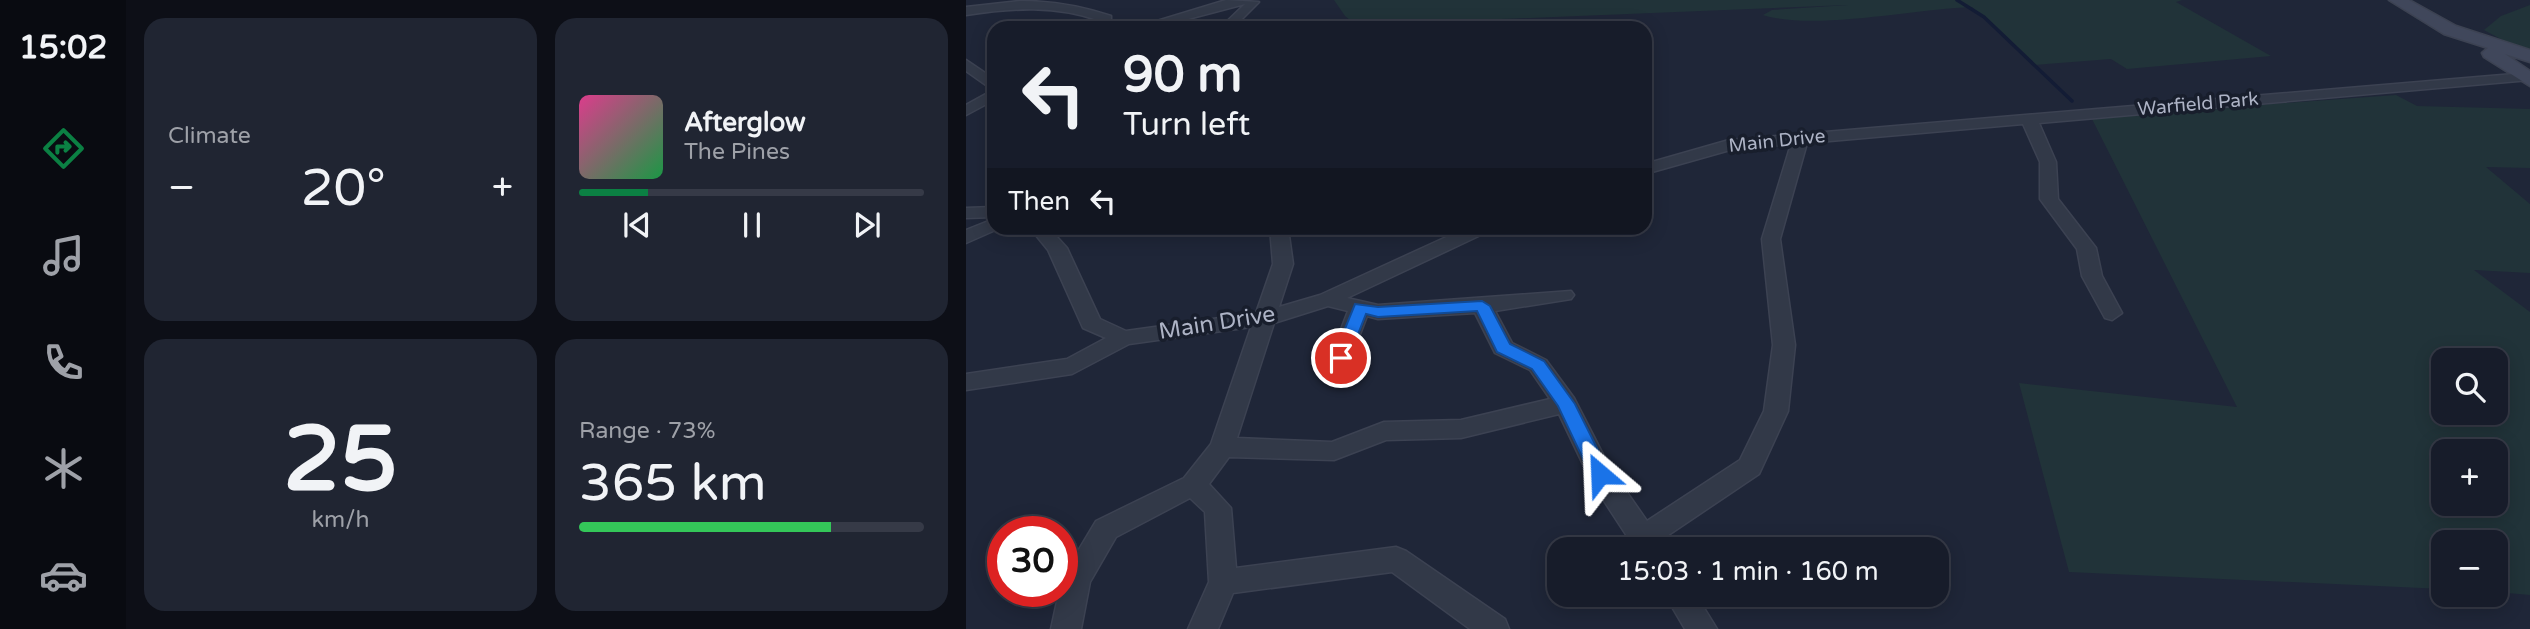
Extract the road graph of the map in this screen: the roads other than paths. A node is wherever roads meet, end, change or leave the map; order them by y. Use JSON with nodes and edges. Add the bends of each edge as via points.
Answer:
{"nodes":[{"id":1,"x":1241,"y":0,"type":"edge"},
{"id":2,"x":2397,"y":0,"type":"edge"},
{"id":3,"x":1012,"y":1,"type":"edge"},
{"id":4,"x":1069,"y":3,"type":"edge"},
{"id":5,"x":966,"y":11,"type":"edge"},
{"id":6,"x":1107,"y":21,"type":"edge"},
{"id":7,"x":1165,"y":21,"type":"edge"},
{"id":8,"x":1233,"y":21,"type":"edge"},
{"id":9,"x":2482,"y":41,"type":"junction"},
{"id":10,"x":2530,"y":56,"type":"edge"},
{"id":11,"x":966,"y":64,"type":"edge"},
{"id":12,"x":2528,"y":78,"type":"edge"},
{"id":13,"x":987,"y":81,"type":"edge"},
{"id":14,"x":987,"y":84,"type":"edge"},
{"id":15,"x":987,"y":86,"type":"edge"},
{"id":16,"x":966,"y":87,"type":"edge"},
{"id":17,"x":966,"y":111,"type":"edge"},
{"id":18,"x":2026,"y":119,"type":"junction"},
{"id":19,"x":1870,"y":131,"type":"joint"},
{"id":20,"x":1801,"y":138,"type":"junction"},
{"id":21,"x":1652,"y":167,"type":"edge"},
{"id":22,"x":987,"y":212,"type":"edge"},
{"id":23,"x":966,"y":213,"type":"edge"},
{"id":24,"x":987,"y":227,"type":"edge"},
{"id":25,"x":1045,"y":235,"type":"edge"},
{"id":26,"x":1280,"y":235,"type":"edge"},
{"id":27,"x":1465,"y":235,"type":"edge"},
{"id":28,"x":966,"y":237,"type":"edge"},
{"id":29,"x":1564,"y":295,"type":"dead end"},
{"id":30,"x":1326,"y":299,"type":"junction"},
{"id":31,"x":1482,"y":306,"type":"junction"},
{"id":32,"x":1360,"y":307,"type":"junction"},
{"id":33,"x":2112,"y":313,"type":"dead end"},
{"id":34,"x":1264,"y":319,"type":"junction"},
{"id":35,"x":1124,"y":338,"type":"junction"},
{"id":36,"x":1341,"y":358,"type":"dead end"},
{"id":37,"x":966,"y":382,"type":"edge"},
{"id":38,"x":1566,"y":404,"type":"junction"},
{"id":39,"x":1222,"y":447,"type":"junction"},
{"id":40,"x":1193,"y":485,"type":"junction"},
{"id":41,"x":1644,"y":537,"type":"edge"},
{"id":42,"x":1656,"y":537,"type":"edge"},
{"id":43,"x":1223,"y":582,"type":"junction"},
{"id":44,"x":1688,"y":607,"type":"edge"},
{"id":45,"x":1066,"y":629,"type":"edge"},
{"id":46,"x":1203,"y":629,"type":"edge"},
{"id":47,"x":1494,"y":629,"type":"edge"},
{"id":48,"x":1702,"y":629,"type":"edge"}],
"edges":[{"from":1,"to":7,"type":"street"},
{"from":1,"to":8,"type":"street","via":[[1253,2]]},
{"from":2,"to":9,"type":"main road","via":[[2450,30]]},
{"from":3,"to":4,"type":"street"},
{"from":3,"to":5,"type":"street"},
{"from":4,"to":6,"type":"street"},
{"from":9,"to":10,"type":"main road"},
{"from":9,"to":12,"type":"main road","via":[[2492,54]]},
{"from":11,"to":13,"type":"street"},
{"from":12,"to":18,"type":"street","name":"Warfield Park"},
{"from":14,"to":16,"type":"street"},
{"from":15,"to":17,"type":"street"},
{"from":18,"to":19,"type":"street","name":"Warfield Park"},
{"from":18,"to":33,"type":"street","via":[[2048,162],[2049,199],[2087,248],[2092,276]]},
{"from":19,"to":20,"type":"street","name":"Main Drive"},
{"from":20,"to":21,"type":"street","name":"Main Drive","via":[[1729,145]]},
{"from":20,"to":42,"type":"street","via":[[1771,239],[1784,345],[1776,411],[1749,467]]},
{"from":22,"to":23,"type":"street"},
{"from":24,"to":28,"type":"street"},
{"from":25,"to":35,"type":"street","via":[[1057,248],[1091,323]]},
{"from":26,"to":34,"type":"street","via":[[1283,264]]},
{"from":27,"to":30,"type":"street","name":"Main Drive"},
{"from":29,"to":31,"type":"street"},
{"from":30,"to":32,"type":"street"},
{"from":30,"to":34,"type":"street","name":"Main Drive"},
{"from":31,"to":32,"type":"street","via":[[1378,312]]},
{"from":31,"to":38,"type":"street","via":[[1503,348],[1538,365]]},
{"from":32,"to":36,"type":"street"},
{"from":34,"to":35,"type":"street","name":"Main Drive"},
{"from":34,"to":39,"type":"street"},
{"from":35,"to":37,"type":"street","via":[[1072,366]]},
{"from":38,"to":39,"type":"street","via":[[1461,429],[1384,431],[1334,451]]},
{"from":38,"to":41,"type":"street","via":[[1600,474]]},
{"from":39,"to":40,"type":"street"},
{"from":40,"to":43,"type":"street","via":[[1219,508]]},
{"from":40,"to":45,"type":"street","via":[[1106,529],[1076,580]]},
{"from":43,"to":46,"type":"street"},
{"from":43,"to":47,"type":"street","via":[[1396,559]]},
{"from":44,"to":48,"type":"street"}]}
